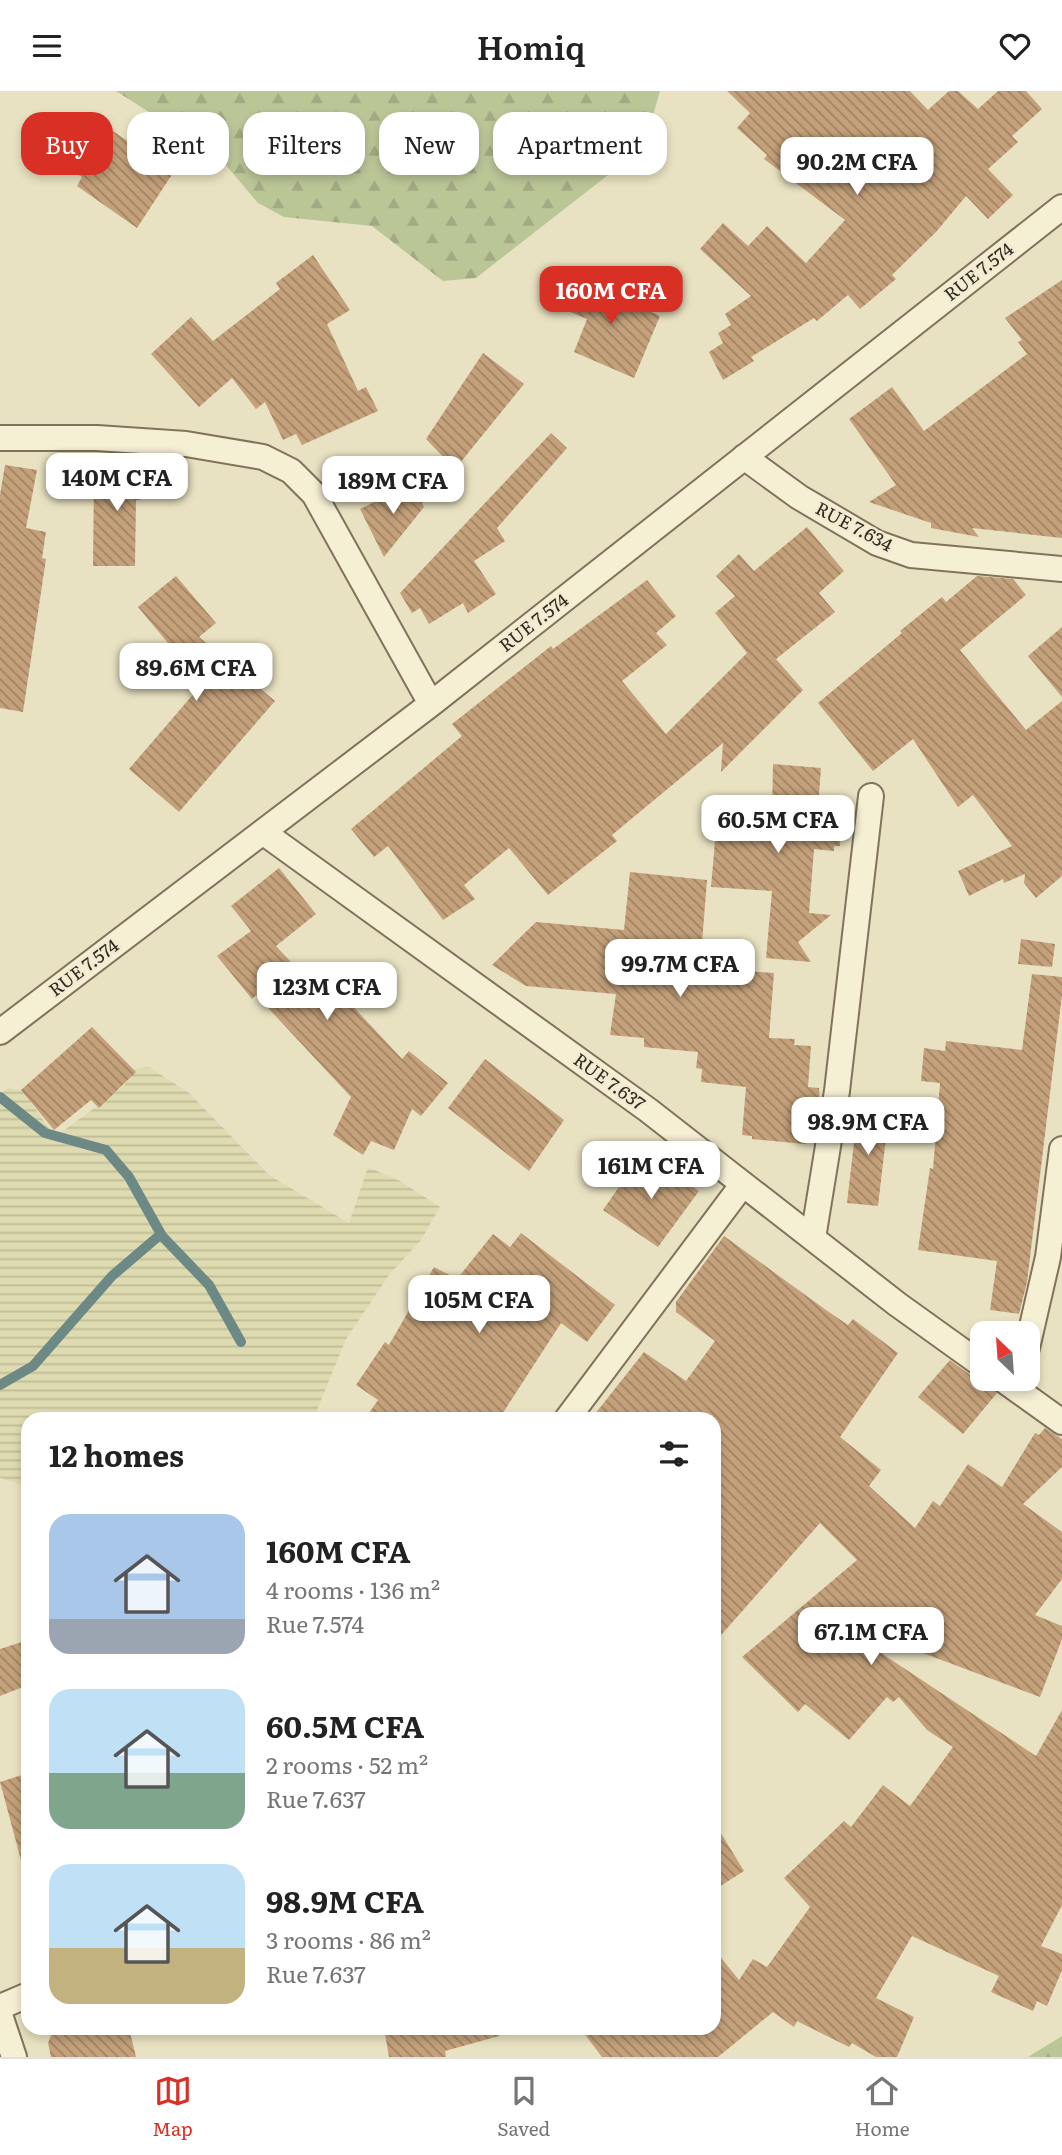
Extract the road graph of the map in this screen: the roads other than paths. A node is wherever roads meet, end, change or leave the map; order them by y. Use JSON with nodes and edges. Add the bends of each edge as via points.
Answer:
{"nodes":[{"id":1,"x":1062,"y":207,"type":"edge"},
{"id":2,"x":0,"y":438,"type":"edge"},
{"id":3,"x":744,"y":457,"type":"junction"},
{"id":4,"x":1062,"y":569,"type":"edge"},
{"id":5,"x":431,"y":705,"type":"junction"},
{"id":6,"x":871,"y":796,"type":"dead end"},
{"id":7,"x":264,"y":832,"type":"junction"},
{"id":8,"x":0,"y":1032,"type":"edge"},
{"id":9,"x":1062,"y":1149,"type":"edge"},
{"id":10,"x":743,"y":1184,"type":"junction"},
{"id":11,"x":813,"y":1238,"type":"junction"},
{"id":12,"x":1033,"y":1321,"type":"edge"},
{"id":13,"x":970,"y":1356,"type":"edge"},
{"id":14,"x":1023,"y":1391,"type":"edge"},
{"id":15,"x":572,"y":1412,"type":"edge"},
{"id":16,"x":1062,"y":1422,"type":"edge"},
{"id":17,"x":21,"y":1998,"type":"edge"},
{"id":18,"x":0,"y":2007,"type":"edge"},
{"id":19,"x":0,"y":2015,"type":"edge"},
{"id":20,"x":14,"y":2057,"type":"edge"}],
"edges":[{"from":1,"to":3,"type":"street","name":"RUE 7.574"},
{"from":2,"to":5,"type":"street","via":[[186,444],[263,457],[291,471],[314,494]]},
{"from":3,"to":4,"type":"street","name":"RUE 7.634","via":[[877,543],[911,555]]},
{"from":3,"to":5,"type":"street","name":"RUE 7.574"},
{"from":5,"to":7,"type":"street","name":"RUE 7.574"},
{"from":6,"to":11,"type":"street","via":[[836,1091]]},
{"from":7,"to":8,"type":"street","name":"RUE 7.574"},
{"from":7,"to":10,"type":"street","name":"RUE 7.637"},
{"from":9,"to":12,"type":"street","via":[[1048,1257]]},
{"from":10,"to":11,"type":"street","name":"RUE 7.637"},
{"from":10,"to":15,"type":"street"},
{"from":11,"to":13,"type":"street","name":"RUE 7.637"},
{"from":14,"to":16,"type":"street"},
{"from":17,"to":18,"type":"street"},
{"from":19,"to":20,"type":"street"}]}
